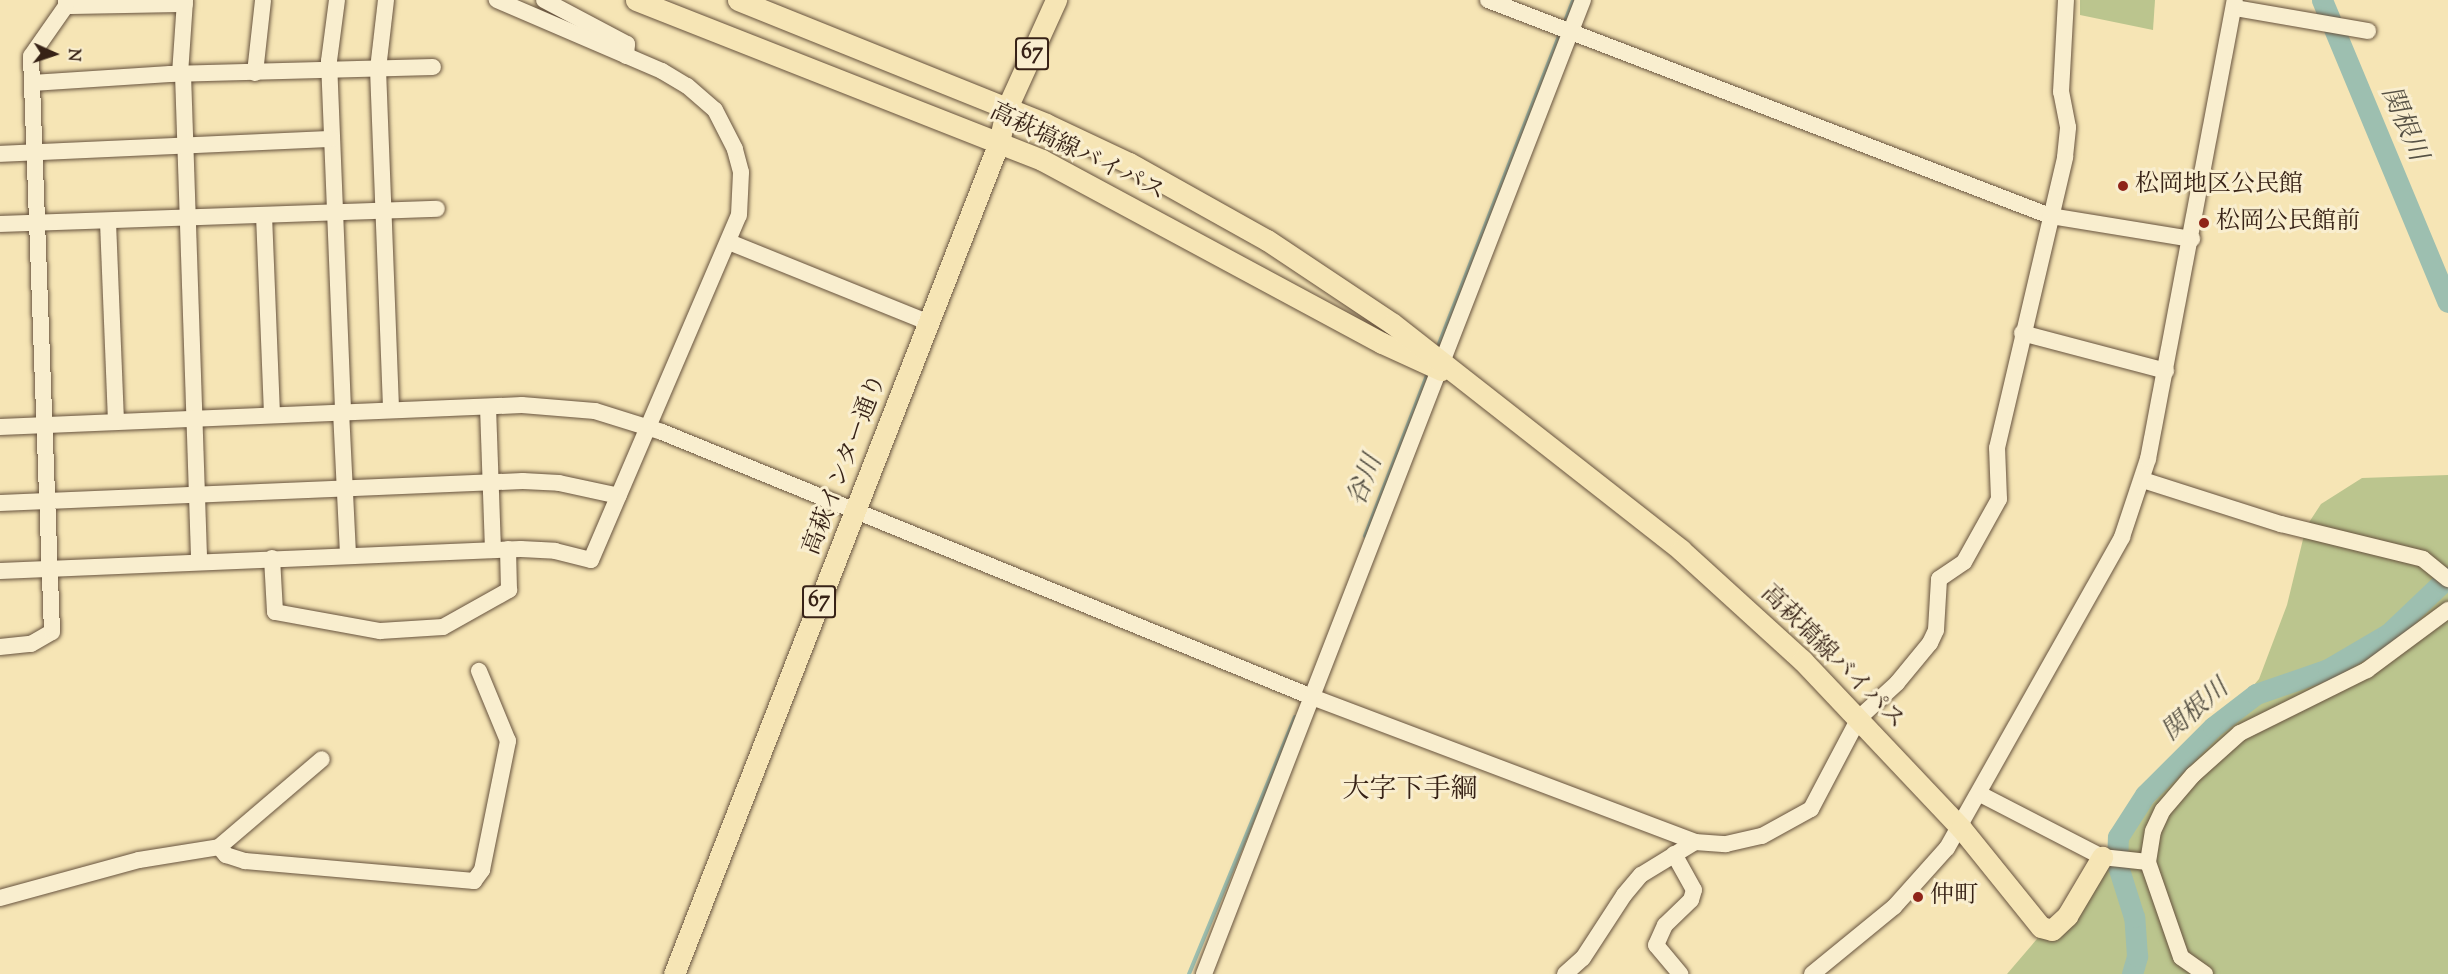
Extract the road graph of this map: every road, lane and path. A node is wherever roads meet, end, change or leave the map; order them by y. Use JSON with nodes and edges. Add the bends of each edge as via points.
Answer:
{"nodes":[{"id":1,"x":263,"y":0,"type":"edge"},
{"id":2,"x":337,"y":0,"type":"edge"},
{"id":3,"x":386,"y":0,"type":"edge"},
{"id":4,"x":497,"y":0,"type":"edge"},
{"id":5,"x":544,"y":0,"type":"edge"},
{"id":6,"x":636,"y":0,"type":"edge"},
{"id":7,"x":738,"y":0,"type":"edge"},
{"id":8,"x":1056,"y":0,"type":"edge"},
{"id":9,"x":1072,"y":0,"type":"edge"},
{"id":10,"x":1488,"y":0,"type":"edge"},
{"id":11,"x":1583,"y":0,"type":"edge"},
{"id":12,"x":2066,"y":0,"type":"edge"},
{"id":13,"x":124,"y":2,"type":"edge"},
{"id":14,"x":185,"y":2,"type":"edge"},
{"id":15,"x":66,"y":3,"type":"edge"},
{"id":16,"x":2235,"y":4,"type":"edge"},
{"id":17,"x":2368,"y":30,"type":"dead end"},
{"id":18,"x":1570,"y":32,"type":"junction"},
{"id":19,"x":626,"y":56,"type":"junction"},
{"id":20,"x":433,"y":67,"type":"dead end"},
{"id":21,"x":378,"y":69,"type":"junction"},
{"id":22,"x":330,"y":70,"type":"junction"},
{"id":23,"x":255,"y":73,"type":"junction"},
{"id":24,"x":181,"y":74,"type":"junction"},
{"id":25,"x":32,"y":83,"type":"junction"},
{"id":26,"x":1014,"y":111,"type":"junction"},
{"id":27,"x":332,"y":139,"type":"junction"},
{"id":28,"x":999,"y":142,"type":"junction"},
{"id":29,"x":185,"y":146,"type":"junction"},
{"id":30,"x":35,"y":152,"type":"junction"},
{"id":31,"x":0,"y":154,"type":"edge"},
{"id":32,"x":437,"y":209,"type":"dead end"},
{"id":33,"x":383,"y":211,"type":"junction"},
{"id":34,"x":335,"y":212,"type":"junction"},
{"id":35,"x":264,"y":215,"type":"junction"},
{"id":36,"x":2050,"y":216,"type":"junction"},
{"id":37,"x":188,"y":218,"type":"junction"},
{"id":38,"x":108,"y":222,"type":"junction"},
{"id":39,"x":38,"y":223,"type":"junction"},
{"id":40,"x":0,"y":224,"type":"edge"},
{"id":41,"x":2193,"y":239,"type":"junction"},
{"id":42,"x":729,"y":242,"type":"junction"},
{"id":43,"x":929,"y":323,"type":"junction"},
{"id":44,"x":2022,"y":333,"type":"junction"},
{"id":45,"x":1441,"y":365,"type":"junction"},
{"id":46,"x":2166,"y":371,"type":"junction"},
{"id":47,"x":488,"y":407,"type":"junction"},
{"id":48,"x":391,"y":410,"type":"junction"},
{"id":49,"x":342,"y":411,"type":"junction"},
{"id":50,"x":272,"y":414,"type":"junction"},
{"id":51,"x":194,"y":417,"type":"junction"},
{"id":52,"x":116,"y":420,"type":"junction"},
{"id":53,"x":45,"y":423,"type":"junction"},
{"id":54,"x":0,"y":427,"type":"edge"},
{"id":55,"x":648,"y":428,"type":"junction"},
{"id":56,"x":2143,"y":480,"type":"junction"},
{"id":57,"x":492,"y":483,"type":"junction"},
{"id":58,"x":345,"y":489,"type":"junction"},
{"id":59,"x":197,"y":495,"type":"junction"},
{"id":60,"x":619,"y":496,"type":"junction"},
{"id":61,"x":47,"y":501,"type":"junction"},
{"id":62,"x":0,"y":503,"type":"edge"},
{"id":63,"x":855,"y":512,"type":"junction"},
{"id":64,"x":500,"y":550,"type":"junction"},
{"id":65,"x":348,"y":555,"type":"junction"},
{"id":66,"x":272,"y":558,"type":"junction"},
{"id":67,"x":199,"y":561,"type":"junction"},
{"id":68,"x":50,"y":567,"type":"junction"},
{"id":69,"x":0,"y":571,"type":"edge"},
{"id":70,"x":2448,"y":579,"type":"edge"},
{"id":71,"x":2448,"y":610,"type":"edge"},
{"id":72,"x":0,"y":647,"type":"edge"},
{"id":73,"x":479,"y":671,"type":"dead end"},
{"id":74,"x":1312,"y":697,"type":"junction"},
{"id":75,"x":1859,"y":718,"type":"junction"},
{"id":76,"x":322,"y":759,"type":"dead end"},
{"id":77,"x":1980,"y":794,"type":"junction"},
{"id":78,"x":1960,"y":828,"type":"junction"},
{"id":79,"x":1695,"y":842,"type":"junction"},
{"id":80,"x":219,"y":847,"type":"junction"},
{"id":81,"x":1674,"y":854,"type":"junction"},
{"id":82,"x":2106,"y":858,"type":"junction"},
{"id":83,"x":2143,"y":862,"type":"junction"},
{"id":84,"x":0,"y":898,"type":"edge"},
{"id":85,"x":674,"y":974,"type":"edge"},
{"id":86,"x":1204,"y":974,"type":"edge"},
{"id":87,"x":1565,"y":974,"type":"edge"},
{"id":88,"x":1680,"y":974,"type":"edge"},
{"id":89,"x":1812,"y":974,"type":"edge"},
{"id":90,"x":2205,"y":974,"type":"edge"}],
"edges":[{"from":1,"to":23,"type":"street"},
{"from":2,"to":22,"type":"street"},
{"from":3,"to":21,"type":"street"},
{"from":4,"to":19,"type":"street"},
{"from":5,"to":19,"type":"street","via":[[627,44]]},
{"from":6,"to":28,"type":"main road","name":"高萩塙線バイパス"},
{"from":7,"to":26,"type":"main road","name":"高萩塙線バイパス"},
{"from":8,"to":26,"type":"main road","name":"高萩インター通り","number":"67"},
{"from":9,"to":26,"type":"main road","name":"高萩インター通り","number":"67"},
{"from":10,"to":18,"type":"street"},
{"from":11,"to":18,"type":"street"},
{"from":12,"to":36,"type":"street","via":[[2061,92],[2068,127],[2065,157]]},
{"from":13,"to":14,"type":"street"},
{"from":13,"to":15,"type":"street"},
{"from":14,"to":24,"type":"street"},
{"from":15,"to":25,"type":"street","via":[[31,56]]},
{"from":16,"to":17,"type":"street"},
{"from":16,"to":41,"type":"street"},
{"from":18,"to":36,"type":"street"},
{"from":18,"to":45,"type":"street"},
{"from":19,"to":42,"type":"street","via":[[687,86],[715,110],[728,133],[741,172],[742,195]]},
{"from":20,"to":21,"type":"street"},
{"from":21,"to":22,"type":"street"},
{"from":21,"to":33,"type":"street"},
{"from":22,"to":23,"type":"street"},
{"from":22,"to":27,"type":"street"},
{"from":23,"to":24,"type":"street"},
{"from":24,"to":25,"type":"street"},
{"from":24,"to":29,"type":"street"},
{"from":25,"to":30,"type":"street"},
{"from":26,"to":28,"type":"main road","name":"高萩インター通り","number":"67"},
{"from":26,"to":45,"type":"main road","name":"高萩塙線バイパス","via":[[1129,163],[1257,234],[1328,278]]},
{"from":27,"to":29,"type":"street"},
{"from":27,"to":34,"type":"street"},
{"from":28,"to":43,"type":"main road","name":"高萩インター通り","number":"67"},
{"from":28,"to":45,"type":"main road","name":"高萩塙線バイパス","via":[[1118,198],[1382,343]]},
{"from":29,"to":30,"type":"street"},
{"from":29,"to":37,"type":"street"},
{"from":30,"to":31,"type":"street"},
{"from":30,"to":39,"type":"street"},
{"from":32,"to":33,"type":"street"},
{"from":33,"to":34,"type":"street"},
{"from":33,"to":48,"type":"street"},
{"from":34,"to":35,"type":"street"},
{"from":34,"to":49,"type":"street"},
{"from":35,"to":37,"type":"street"},
{"from":35,"to":50,"type":"street"},
{"from":36,"to":41,"type":"street"},
{"from":36,"to":44,"type":"street"},
{"from":37,"to":38,"type":"street"},
{"from":37,"to":51,"type":"street"},
{"from":38,"to":39,"type":"street"},
{"from":38,"to":52,"type":"street"},
{"from":39,"to":40,"type":"street"},
{"from":39,"to":53,"type":"street"},
{"from":41,"to":46,"type":"street"},
{"from":42,"to":43,"type":"street"},
{"from":42,"to":55,"type":"street"},
{"from":43,"to":63,"type":"main road","name":"高萩インター通り","number":"67"},
{"from":44,"to":46,"type":"street"},
{"from":44,"to":75,"type":"street","via":[[1997,448],[1999,499],[1964,562],[1939,579],[1936,630],[1923,655]]},
{"from":45,"to":74,"type":"street"},
{"from":45,"to":75,"type":"main road","name":"高萩塙線バイパス","via":[[1681,550]]},
{"from":46,"to":56,"type":"street"},
{"from":47,"to":48,"type":"street"},
{"from":47,"to":55,"type":"street","via":[[570,406]]},
{"from":47,"to":57,"type":"street"},
{"from":48,"to":49,"type":"street"},
{"from":49,"to":50,"type":"street"},
{"from":49,"to":58,"type":"street"},
{"from":50,"to":51,"type":"street"},
{"from":51,"to":52,"type":"street"},
{"from":51,"to":59,"type":"street"},
{"from":52,"to":53,"type":"street"},
{"from":53,"to":54,"type":"street"},
{"from":53,"to":61,"type":"street"},
{"from":55,"to":60,"type":"street"},
{"from":55,"to":63,"type":"street"},
{"from":56,"to":70,"type":"street","via":[[2281,524],[2423,559]]},
{"from":56,"to":77,"type":"street","via":[[2122,537]]},
{"from":57,"to":58,"type":"street"},
{"from":57,"to":60,"type":"street","via":[[559,483]]},
{"from":57,"to":64,"type":"street"},
{"from":58,"to":59,"type":"street"},
{"from":58,"to":65,"type":"street"},
{"from":59,"to":61,"type":"street"},
{"from":59,"to":67,"type":"street"},
{"from":60,"to":64,"type":"street","via":[[591,560],[555,551]]},
{"from":61,"to":62,"type":"street"},
{"from":61,"to":68,"type":"street"},
{"from":63,"to":74,"type":"street"},
{"from":63,"to":85,"type":"main road","name":"高萩インター通り","number":"67"},
{"from":64,"to":65,"type":"street"},
{"from":64,"to":66,"type":"street","via":[[509,590],[443,627],[380,632],[275,612]]},
{"from":65,"to":66,"type":"street"},
{"from":66,"to":67,"type":"street"},
{"from":67,"to":68,"type":"street"},
{"from":68,"to":69,"type":"street"},
{"from":68,"to":72,"type":"street","via":[[52,632],[31,644]]},
{"from":71,"to":83,"type":"street","via":[[2367,670],[2240,733],[2193,775],[2163,810]]},
{"from":73,"to":80,"type":"street","via":[[508,741],[482,870],[474,880],[245,861],[226,855]]},
{"from":74,"to":79,"type":"street"},
{"from":74,"to":86,"type":"street"},
{"from":75,"to":78,"type":"main road","name":"高萩塙線バイパス"},
{"from":75,"to":79,"type":"street","via":[[1811,809],[1762,836],[1718,845]]},
{"from":76,"to":80,"type":"street"},
{"from":77,"to":78,"type":"street"},
{"from":77,"to":82,"type":"street"},
{"from":78,"to":82,"type":"main road","name":"高萩塙線バイパス","via":[[2047,931],[2057,926],[2077,903]]},
{"from":78,"to":89,"type":"street","via":[[1894,907]]},
{"from":79,"to":81,"type":"street"},
{"from":80,"to":84,"type":"street","via":[[139,860]]},
{"from":81,"to":87,"type":"street","via":[[1641,875],[1595,943]]},
{"from":81,"to":88,"type":"street","via":[[1694,890],[1691,900],[1665,925],[1656,945]]},
{"from":82,"to":83,"type":"street"},
{"from":83,"to":90,"type":"street","via":[[2181,957]]}]}
